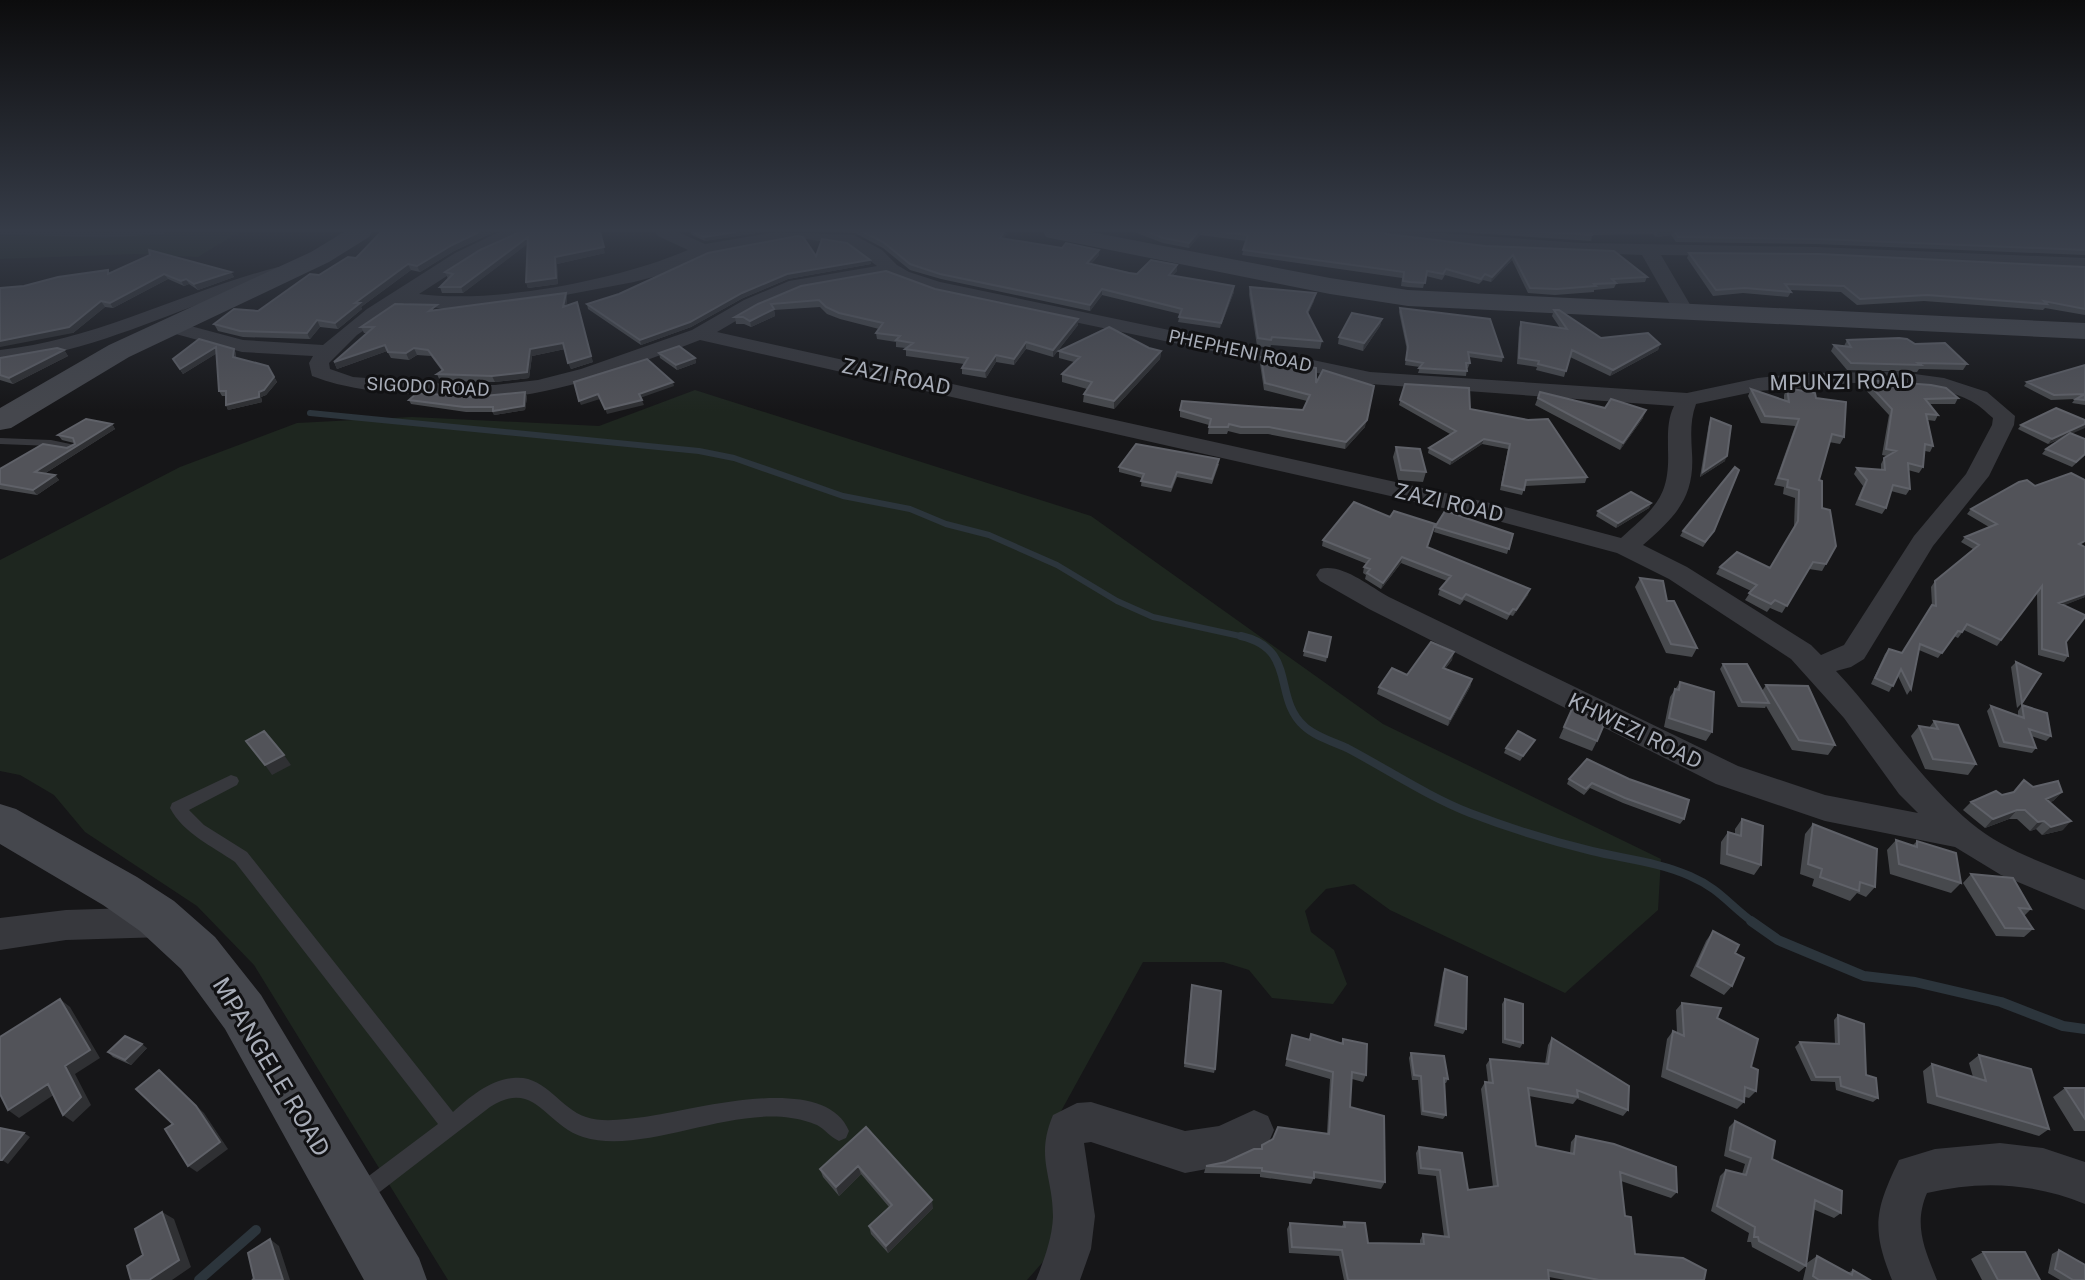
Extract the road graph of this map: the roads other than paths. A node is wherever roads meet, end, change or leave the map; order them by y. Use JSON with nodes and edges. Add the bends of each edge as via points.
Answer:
{"nodes":[{"id":1,"x":217,"y":292,"type":"edge"},
{"id":2,"x":244,"y":292,"type":"edge"},
{"id":3,"x":410,"y":292,"type":"edge"},
{"id":4,"x":551,"y":292,"type":"edge"},
{"id":5,"x":780,"y":292,"type":"edge"},
{"id":6,"x":959,"y":292,"type":"edge"},
{"id":7,"x":1365,"y":292,"type":"edge"},
{"id":8,"x":1673,"y":292,"type":"edge"},
{"id":9,"x":402,"y":297,"type":"junction"},
{"id":10,"x":1685,"y":313,"type":"junction"},
{"id":11,"x":168,"y":326,"type":"junction"},
{"id":12,"x":2085,"y":331,"type":"edge"},
{"id":13,"x":699,"y":334,"type":"junction"},
{"id":14,"x":327,"y":351,"type":"junction"},
{"id":15,"x":0,"y":356,"type":"edge"},
{"id":16,"x":1687,"y":400,"type":"junction"},
{"id":17,"x":0,"y":421,"type":"edge"},
{"id":18,"x":0,"y":442,"type":"edge"},
{"id":19,"x":71,"y":447,"type":"edge"},
{"id":20,"x":1626,"y":547,"type":"junction"},
{"id":21,"x":1329,"y":575,"type":"dead end"},
{"id":22,"x":1816,"y":667,"type":"junction"},
{"id":23,"x":231,"y":781,"type":"dead end"},
{"id":24,"x":0,"y":822,"type":"edge"},
{"id":25,"x":1961,"y":834,"type":"junction"},
{"id":26,"x":2085,"y":895,"type":"edge"},
{"id":27,"x":164,"y":922,"type":"junction"},
{"id":28,"x":0,"y":934,"type":"edge"},
{"id":29,"x":452,"y":1126,"type":"junction"},
{"id":30,"x":1254,"y":1130,"type":"dead end"},
{"id":31,"x":839,"y":1131,"type":"dead end"},
{"id":32,"x":2085,"y":1183,"type":"edge"},
{"id":33,"x":352,"y":1201,"type":"junction"},
{"id":34,"x":397,"y":1280,"type":"edge"},
{"id":35,"x":1058,"y":1280,"type":"edge"},
{"id":36,"x":1915,"y":1280,"type":"edge"}],
"edges":[{"from":1,"to":15,"type":"street","via":[[85,338]]},
{"from":2,"to":11,"type":"main road"},
{"from":3,"to":9,"type":"street"},
{"from":4,"to":9,"type":"street","name":"PHEPHENI ROAD","via":[[445,303]]},
{"from":5,"to":13,"type":"street","name":"SIGODO ROAD"},
{"from":6,"to":16,"type":"street","name":"PHEPHENI ROAD","via":[[1370,378]]},
{"from":7,"to":10,"type":"main road","via":[[1470,303]]},
{"from":8,"to":10,"type":"street"},
{"from":9,"to":14,"type":"street"},
{"from":10,"to":12,"type":"main road"},
{"from":11,"to":14,"type":"street","via":[[227,343]]},
{"from":11,"to":17,"type":"main road"},
{"from":13,"to":14,"type":"street","name":"SIGODO ROAD","via":[[588,374],[495,392],[335,379],[318,368]]},
{"from":13,"to":20,"type":"street","name":"ZAZI ROAD","via":[[1486,510]]},
{"from":16,"to":20,"type":"street","via":[[1680,418],[1675,495]]},
{"from":16,"to":22,"type":"street","name":"MPUNZI ROAD","via":[[1768,382],[1908,378],[1972,394],[2004,416],[2000,435],[1977,476],[1900,576],[1860,645],[1841,660]]},
{"from":18,"to":19,"type":"lane"},
{"from":20,"to":22,"type":"street","name":"ZAZI ROAD","via":[[1678,573],[1801,652]]},
{"from":21,"to":25,"type":"street","name":"KHWEZI ROAD","via":[[1727,775],[1825,808]]},
{"from":22,"to":25,"type":"street","name":"ZAZI ROAD","via":[[1855,710],[1910,785]]},
{"from":23,"to":29,"type":"lane","via":[[178,808],[189,825],[241,857]]},
{"from":24,"to":27,"type":"main road","name":"MPANGELE ROAD","via":[[121,891]]},
{"from":25,"to":26,"type":"street","name":"ZAZI ROAD","via":[[2013,865]]},
{"from":27,"to":28,"type":"street","via":[[66,925]]},
{"from":27,"to":33,"type":"main road","name":"MPANGELE ROAD","via":[[198,953],[243,1012]]},
{"from":29,"to":31,"type":"lane","via":[[493,1093],[519,1087],[534,1091],[569,1119],[590,1129],[627,1129],[709,1113],[786,1107],[820,1115]]},
{"from":29,"to":33,"type":"lane"},
{"from":30,"to":35,"type":"street","via":[[1223,1146],[1185,1152],[1091,1122],[1066,1129],[1063,1142],[1074,1216]]},
{"from":32,"to":36,"type":"street","via":[[2023,1166],[1980,1162],[1914,1175],[1897,1222],[1902,1253]]},
{"from":33,"to":34,"type":"main road","name":"MPANGELE ROAD"}]}
